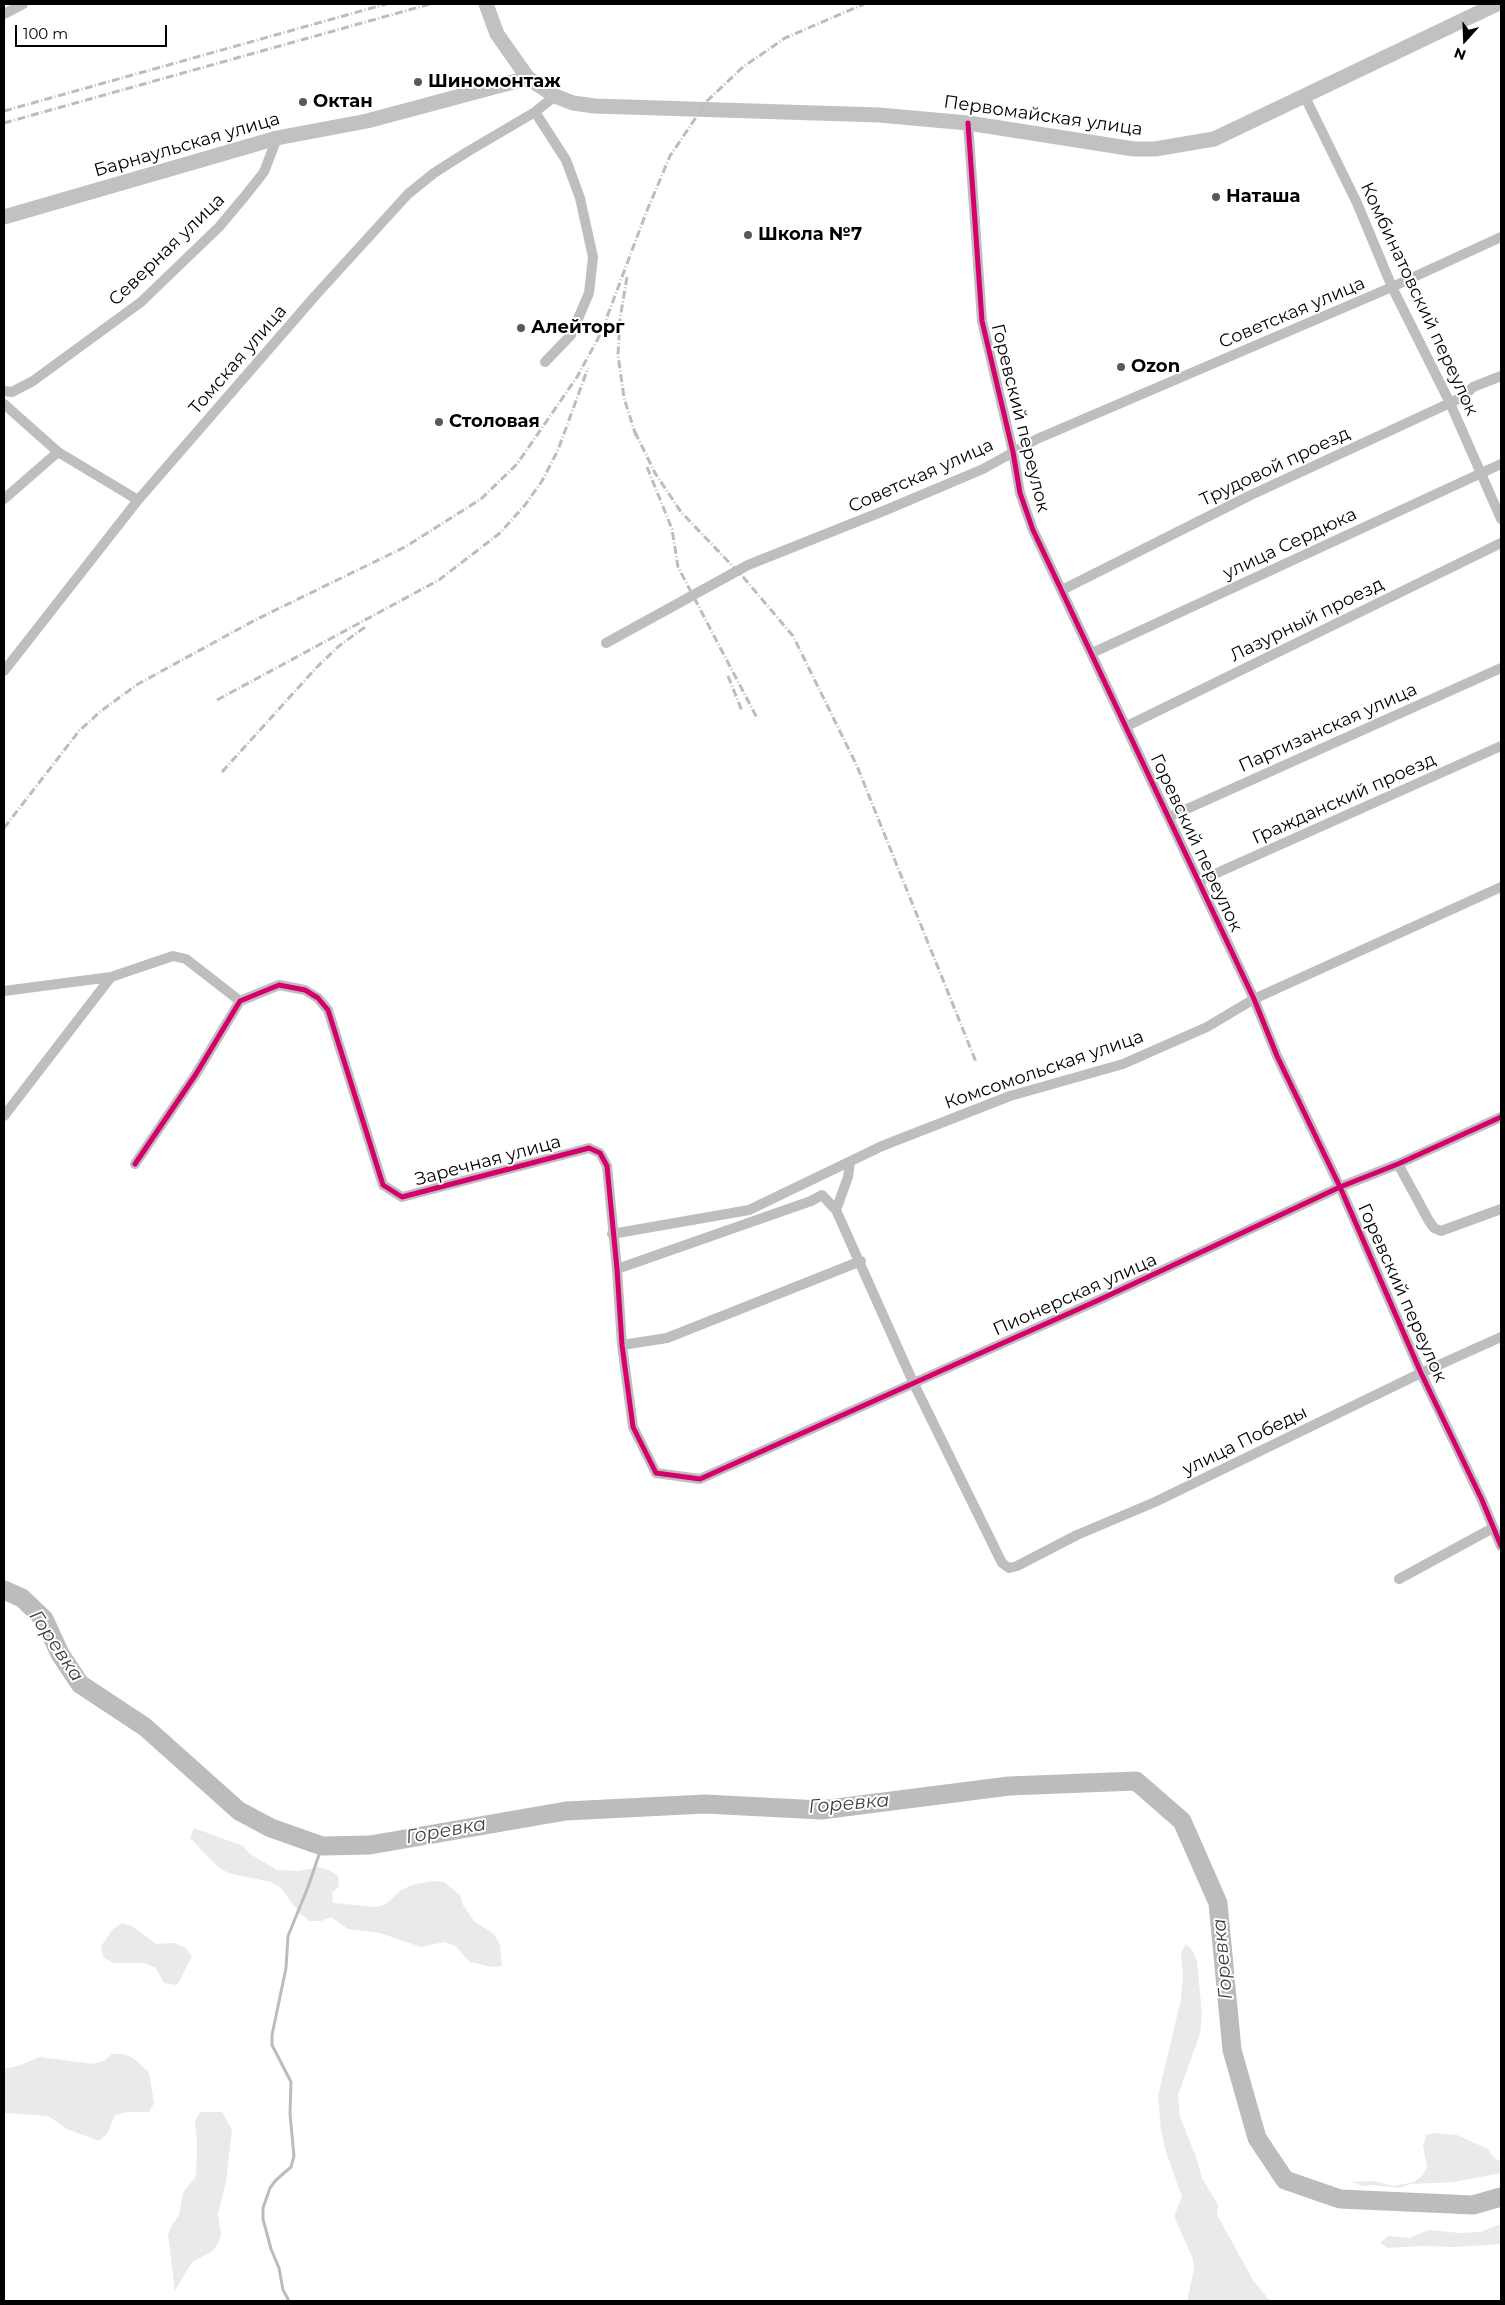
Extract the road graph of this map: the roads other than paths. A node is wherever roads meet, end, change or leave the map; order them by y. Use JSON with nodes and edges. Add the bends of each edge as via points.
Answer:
{"nodes":[{"id":1,"x":22,"y":4,"type":"edge"},
{"id":2,"x":486,"y":4,"type":"edge"},
{"id":3,"x":1497,"y":4,"type":"edge"},
{"id":4,"x":4,"y":14,"type":"edge"},
{"id":5,"x":528,"y":78,"type":"junction"},
{"id":6,"x":555,"y":96,"type":"junction"},
{"id":7,"x":1304,"y":96,"type":"junction"},
{"id":8,"x":535,"y":112,"type":"junction"},
{"id":9,"x":968,"y":123,"type":"junction"},
{"id":10,"x":277,"y":138,"type":"junction"},
{"id":11,"x":4,"y":217,"type":"edge"},
{"id":12,"x":1501,"y":237,"type":"edge"},
{"id":13,"x":1392,"y":287,"type":"junction"},
{"id":14,"x":545,"y":362,"type":"dead end"},
{"id":15,"x":1501,"y":376,"type":"edge"},
{"id":16,"x":4,"y":391,"type":"edge"},
{"id":17,"x":1450,"y":403,"type":"junction"},
{"id":18,"x":4,"y":404,"type":"edge"},
{"id":19,"x":58,"y":452,"type":"junction"},
{"id":20,"x":1013,"y":452,"type":"junction"},
{"id":21,"x":1501,"y":464,"type":"edge"},
{"id":22,"x":1481,"y":474,"type":"junction"},
{"id":23,"x":4,"y":499,"type":"edge"},
{"id":24,"x":138,"y":500,"type":"junction"},
{"id":25,"x":1501,"y":519,"type":"edge"},
{"id":26,"x":1501,"y":543,"type":"edge"},
{"id":27,"x":1062,"y":590,"type":"junction"},
{"id":28,"x":606,"y":643,"type":"dead end"},
{"id":29,"x":1092,"y":652,"type":"junction"},
{"id":30,"x":1501,"y":668,"type":"edge"},
{"id":31,"x":4,"y":671,"type":"edge"},
{"id":32,"x":1126,"y":726,"type":"junction"},
{"id":33,"x":1501,"y":746,"type":"edge"},
{"id":34,"x":1169,"y":816,"type":"junction"},
{"id":35,"x":1199,"y":881,"type":"junction"},
{"id":36,"x":1501,"y":887,"type":"edge"},
{"id":37,"x":111,"y":977,"type":"junction"},
{"id":38,"x":4,"y":991,"type":"edge"},
{"id":39,"x":1254,"y":999,"type":"junction"},
{"id":40,"x":240,"y":1001,"type":"junction"},
{"id":41,"x":4,"y":1116,"type":"edge"},
{"id":42,"x":1501,"y":1117,"type":"edge"},
{"id":43,"x":850,"y":1162,"type":"junction"},
{"id":44,"x":135,"y":1164,"type":"dead end"},
{"id":45,"x":1398,"y":1164,"type":"junction"},
{"id":46,"x":1340,"y":1187,"type":"junction"},
{"id":47,"x":1501,"y":1209,"type":"edge"},
{"id":48,"x":836,"y":1210,"type":"junction"},
{"id":49,"x":612,"y":1234,"type":"junction"},
{"id":50,"x":861,"y":1261,"type":"junction"},
{"id":51,"x":617,"y":1269,"type":"junction"},
{"id":52,"x":1501,"y":1337,"type":"edge"},
{"id":53,"x":622,"y":1345,"type":"junction"},
{"id":54,"x":1421,"y":1373,"type":"junction"},
{"id":55,"x":913,"y":1382,"type":"junction"},
{"id":56,"x":656,"y":1473,"type":"joint"},
{"id":57,"x":1497,"y":1532,"type":"edge"},
{"id":58,"x":1501,"y":1546,"type":"edge"},
{"id":59,"x":1399,"y":1579,"type":"dead end"}],
"edges":[{"from":1,"to":4,"type":"street"},
{"from":2,"to":5,"type":"main road","via":[[498,34]]},
{"from":3,"to":7,"type":"main road","name":"Первомайская улица"},
{"from":5,"to":6,"type":"main road","name":"Первомайская улица"},
{"from":5,"to":10,"type":"main road","name":"Барнаульская улица","via":[[367,121]]},
{"from":6,"to":8,"type":"street"},
{"from":6,"to":9,"type":"main road","name":"Первомайская улица","via":[[573,103],[596,106],[861,114]]},
{"from":7,"to":9,"type":"main road","name":"Первомайская улица","via":[[1214,139],[1155,149],[1134,149]]},
{"from":7,"to":13,"type":"street","name":"Комбинатовский переулок","via":[[1357,203]]},
{"from":8,"to":14,"type":"street","via":[[566,160],[580,198],[593,257],[589,293],[571,335]]},
{"from":8,"to":24,"type":"street","name":"Томская улица","via":[[467,152],[408,194]]},
{"from":9,"to":20,"type":"street","name":"Горевский переулок","via":[[982,321]]},
{"from":10,"to":11,"type":"main road","name":"Барнаульская улица"},
{"from":10,"to":16,"type":"street","name":"Северная улица","via":[[264,172],[245,196],[219,227],[141,302],[33,381],[12,392]]},
{"from":12,"to":13,"type":"street","name":"Советская улица"},
{"from":13,"to":17,"type":"street","name":"Комбинатовский переулок"},
{"from":13,"to":20,"type":"street","name":"Советская улица"},
{"from":15,"to":17,"type":"street","name":"Трудовой проезд","via":[[1473,387]]},
{"from":17,"to":22,"type":"street","name":"Комбинатовский переулок"},
{"from":17,"to":27,"type":"street","name":"Трудовой проезд","via":[[1252,495]]},
{"from":18,"to":19,"type":"street"},
{"from":19,"to":23,"type":"street"},
{"from":19,"to":24,"type":"street"},
{"from":20,"to":27,"type":"street","name":"Горевский переулок","via":[[1020,493],[1033,530]]},
{"from":20,"to":28,"type":"street","name":"Советская улица","via":[[921,496],[748,565]]},
{"from":21,"to":22,"type":"street","name":"улица Сердюка"},
{"from":22,"to":25,"type":"street","name":"Комбинатовский переулок"},
{"from":22,"to":29,"type":"street","name":"улица Сердюка"},
{"from":24,"to":31,"type":"street","name":"Томская улица"},
{"from":26,"to":32,"type":"street","name":"Лазурный проезд"},
{"from":27,"to":29,"type":"street","name":"Горевский переулок"},
{"from":29,"to":32,"type":"street","name":"Горевский переулок"},
{"from":30,"to":34,"type":"street","name":"Партизанская улица"},
{"from":32,"to":34,"type":"street","name":"Горевский переулок"},
{"from":33,"to":35,"type":"street","name":"Гражданский проезд"},
{"from":34,"to":35,"type":"street","name":"Горевский переулок"},
{"from":35,"to":39,"type":"street","name":"Горевский переулок"},
{"from":36,"to":39,"type":"street","name":"Комсомольская улица"},
{"from":37,"to":38,"type":"street"},
{"from":37,"to":40,"type":"street","via":[[173,956],[186,960]]},
{"from":37,"to":41,"type":"street"},
{"from":39,"to":43,"type":"street","name":"Комсомольская улица","via":[[1207,1027],[1123,1064],[1010,1096],[882,1146]]},
{"from":39,"to":46,"type":"street","name":"Горевский переулок","via":[[1277,1056]]},
{"from":40,"to":44,"type":"street","via":[[196,1074]]},
{"from":40,"to":49,"type":"street","name":"Заречная улица","via":[[279,985],[305,990],[328,1010],[383,1185],[402,1197],[589,1148],[600,1152],[607,1166]]},
{"from":42,"to":45,"type":"street","name":"Пионерская улица"},
{"from":43,"to":48,"type":"street","via":[[848,1178]]},
{"from":43,"to":49,"type":"street","name":"Комсомольская улица","via":[[749,1210]]},
{"from":45,"to":46,"type":"street","name":"Пионерская улица"},
{"from":45,"to":47,"type":"street","via":[[1434,1228],[1441,1231]]},
{"from":46,"to":54,"type":"street","name":"Горевский переулок"},
{"from":46,"to":55,"type":"street","name":"Пионерская улица","via":[[1101,1299]]},
{"from":48,"to":50,"type":"street"},
{"from":48,"to":51,"type":"street","via":[[822,1195]]},
{"from":49,"to":51,"type":"street","name":"Заречная улица"},
{"from":50,"to":53,"type":"street","via":[[667,1338]]},
{"from":50,"to":55,"type":"street"},
{"from":51,"to":53,"type":"street","name":"Заречная улица"},
{"from":52,"to":54,"type":"street","name":"улица Победы"},
{"from":53,"to":56,"type":"street","name":"Заречная улица","via":[[633,1427]]},
{"from":54,"to":55,"type":"street","name":"улица Победы","via":[[1155,1502],[1009,1568],[1002,1563]]},
{"from":54,"to":57,"type":"street","name":"Горевский переулок"},
{"from":55,"to":56,"type":"street","name":"Пионерская улица","via":[[700,1479]]},
{"from":57,"to":58,"type":"street","name":"Горевский переулок"},
{"from":57,"to":59,"type":"street"}]}
